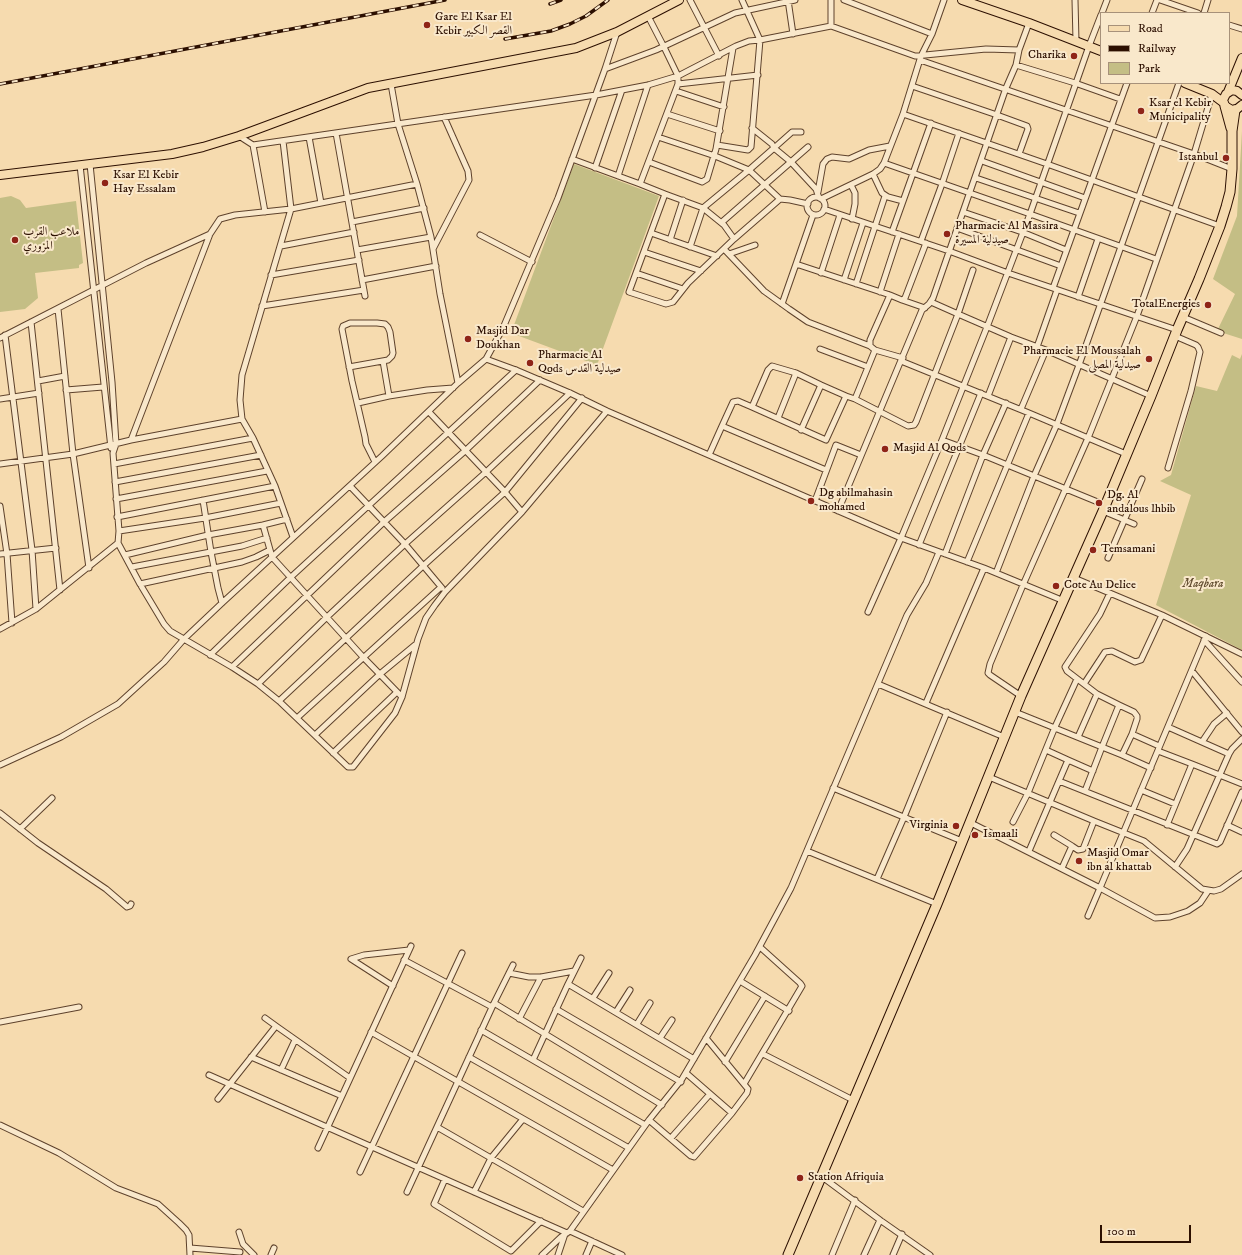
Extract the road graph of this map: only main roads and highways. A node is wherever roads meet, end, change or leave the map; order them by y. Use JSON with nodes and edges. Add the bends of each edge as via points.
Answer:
{"nodes":[{"id":1,"x":679,"y":0,"type":"edge"},
{"id":2,"x":962,"y":0,"type":"edge"},
{"id":3,"x":1100,"y":51,"type":"edge"},
{"id":4,"x":1242,"y":58,"type":"edge"},
{"id":5,"x":1235,"y":72,"type":"junction"},
{"id":6,"x":1188,"y":84,"type":"edge"},
{"id":7,"x":1227,"y":93,"type":"junction"},
{"id":8,"x":1239,"y":93,"type":"edge"},
{"id":9,"x":1212,"y":94,"type":"junction"},
{"id":10,"x":1225,"y":105,"type":"junction"},
{"id":11,"x":1238,"y":107,"type":"edge"},
{"id":12,"x":1232,"y":131,"type":"junction"},
{"id":13,"x":0,"y":175,"type":"edge"},
{"id":14,"x":788,"y":1255,"type":"edge"}],
"edges":[{"from":1,"to":13,"type":"main road","via":[[590,44],[562,52],[368,88],[203,148]]},
{"from":2,"to":3,"type":"main road"},
{"from":4,"to":5,"type":"main road"},
{"from":5,"to":7,"type":"main road"},
{"from":5,"to":8,"type":"main road"},
{"from":6,"to":9,"type":"main road"},
{"from":7,"to":8,"type":"main road","via":[[1232,90]]},
{"from":7,"to":9,"type":"main road"},
{"from":7,"to":10,"type":"main road","via":[[1223,100]]},
{"from":9,"to":10,"type":"main road"},
{"from":10,"to":11,"type":"main road","via":[[1230,109]]},
{"from":10,"to":12,"type":"highway"},
{"from":11,"to":12,"type":"highway"},
{"from":12,"to":14,"type":"highway","via":[[1232,169],[1220,226],[1104,508],[1021,696],[937,904]]}]}
